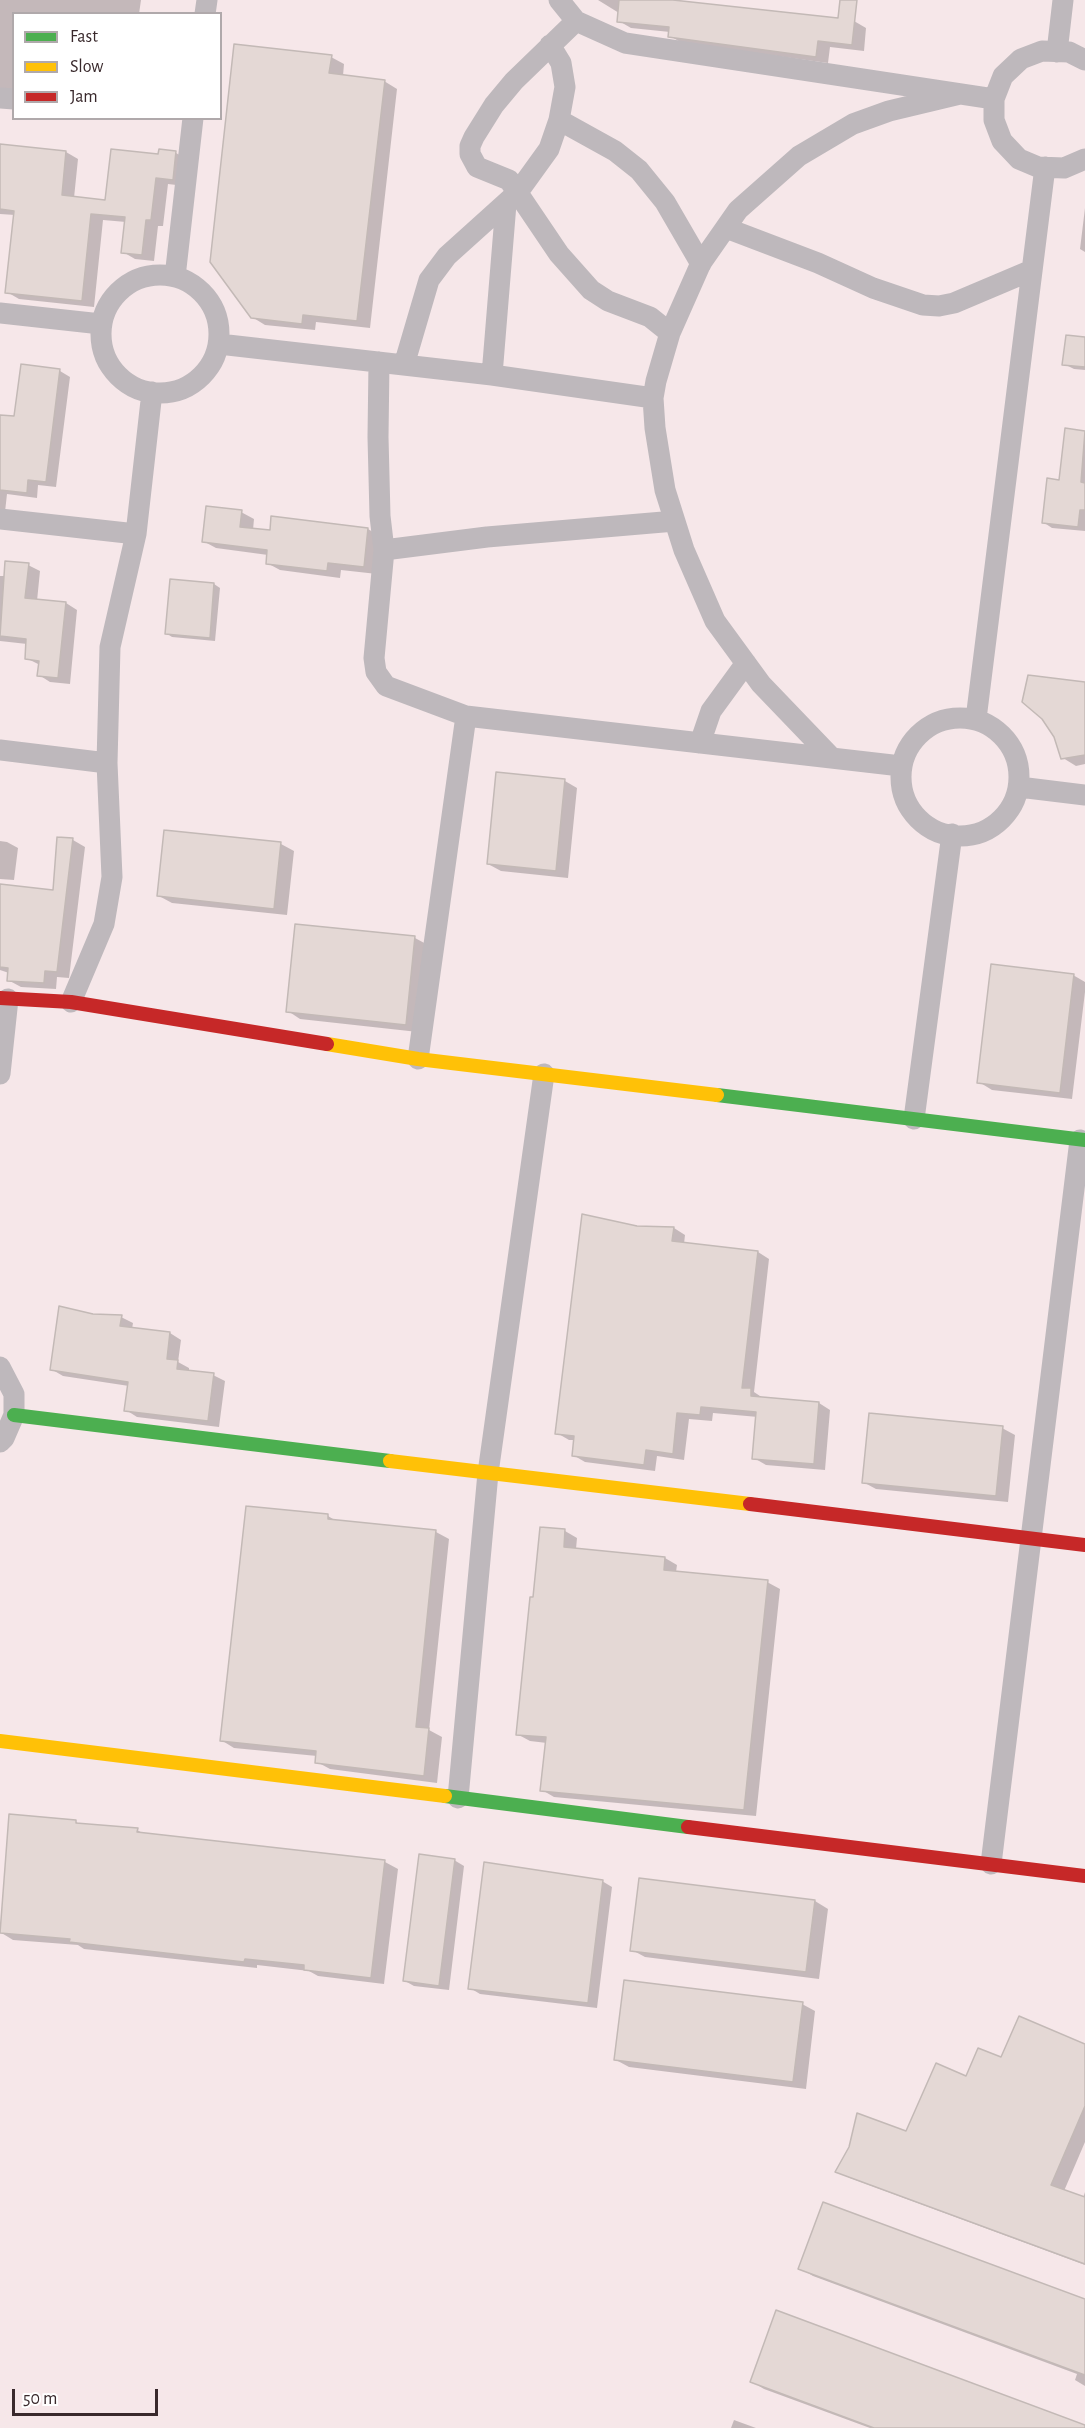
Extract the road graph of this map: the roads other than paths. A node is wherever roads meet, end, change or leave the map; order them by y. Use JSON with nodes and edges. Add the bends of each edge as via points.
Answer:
{"nodes":[{"id":1,"x":559,"y":0,"type":"edge"},
{"id":2,"x":1063,"y":0,"type":"edge"},
{"id":3,"x":576,"y":21,"type":"junction"},
{"id":4,"x":550,"y":45,"type":"junction"},
{"id":5,"x":1058,"y":52,"type":"junction"},
{"id":6,"x":1085,"y":60,"type":"edge"},
{"id":7,"x":960,"y":94,"type":"junction"},
{"id":8,"x":994,"y":99,"type":"junction"},
{"id":9,"x":188,"y":120,"type":"edge"},
{"id":10,"x":559,"y":120,"type":"junction"},
{"id":11,"x":1085,"y":159,"type":"edge"},
{"id":12,"x":1045,"y":167,"type":"junction"},
{"id":13,"x":512,"y":198,"type":"junction"},
{"id":14,"x":726,"y":228,"type":"junction"},
{"id":15,"x":701,"y":264,"type":"junction"},
{"id":16,"x":1032,"y":270,"type":"junction"},
{"id":17,"x":176,"y":277,"type":"junction"},
{"id":18,"x":0,"y":313,"type":"edge"},
{"id":19,"x":101,"y":324,"type":"junction"},
{"id":20,"x":670,"y":333,"type":"junction"},
{"id":21,"x":219,"y":344,"type":"junction"},
{"id":22,"x":379,"y":362,"type":"junction"},
{"id":23,"x":404,"y":365,"type":"junction"},
{"id":24,"x":492,"y":375,"type":"junction"},
{"id":25,"x":153,"y":392,"type":"junction"},
{"id":26,"x":653,"y":398,"type":"junction"},
{"id":27,"x":0,"y":519,"type":"edge"},
{"id":28,"x":675,"y":521,"type":"junction"},
{"id":29,"x":136,"y":534,"type":"junction"},
{"id":30,"x":384,"y":550,"type":"junction"},
{"id":31,"x":746,"y":663,"type":"junction"},
{"id":32,"x":466,"y":716,"type":"junction"},
{"id":33,"x":976,"y":719,"type":"junction"},
{"id":34,"x":700,"y":743,"type":"junction"},
{"id":35,"x":0,"y":750,"type":"edge"},
{"id":36,"x":832,"y":758,"type":"junction"},
{"id":37,"x":106,"y":763,"type":"junction"},
{"id":38,"x":901,"y":766,"type":"junction"},
{"id":39,"x":1019,"y":787,"type":"junction"},
{"id":40,"x":1085,"y":795,"type":"edge"},
{"id":41,"x":952,"y":834,"type":"junction"},
{"id":42,"x":4,"y":999,"type":"edge"},
{"id":43,"x":71,"y":1002,"type":"junction"},
{"id":44,"x":418,"y":1059,"type":"junction"},
{"id":45,"x":0,"y":1074,"type":"edge"},
{"id":46,"x":544,"y":1074,"type":"junction"},
{"id":47,"x":914,"y":1119,"type":"junction"},
{"id":48,"x":1082,"y":1140,"type":"edge"},
{"id":49,"x":0,"y":1367,"type":"edge"},
{"id":50,"x":14,"y":1414,"type":"junction"},
{"id":51,"x":0,"y":1442,"type":"edge"},
{"id":52,"x":488,"y":1473,"type":"junction"},
{"id":53,"x":1031,"y":1539,"type":"junction"},
{"id":54,"x":1085,"y":1545,"type":"edge"},
{"id":55,"x":0,"y":1741,"type":"edge"},
{"id":56,"x":458,"y":1798,"type":"junction"},
{"id":57,"x":991,"y":1864,"type":"junction"},
{"id":58,"x":1085,"y":1876,"type":"edge"}],
"edges":[{"from":1,"to":3,"type":"street"},
{"from":2,"to":5,"type":"street"},
{"from":3,"to":4,"type":"street"},
{"from":3,"to":7,"type":"street","via":[[625,43]]},
{"from":4,"to":10,"type":"street","via":[[564,77]]},
{"from":4,"to":13,"type":"street","via":[[494,105],[470,146],[477,166],[509,180]]},
{"from":5,"to":6,"type":"street","via":[[1069,52]]},
{"from":5,"to":8,"type":"street","via":[[1042,51],[1021,59],[1004,76]]},
{"from":7,"to":8,"type":"street"},
{"from":7,"to":14,"type":"street","via":[[853,124],[799,156],[738,210]]},
{"from":8,"to":12,"type":"street","via":[[994,120],[1002,141],[1019,159]]},
{"from":9,"to":17,"type":"street"},
{"from":10,"to":13,"type":"street","via":[[549,150]]},
{"from":10,"to":15,"type":"street","via":[[615,151],[639,170],[665,202]]},
{"from":11,"to":12,"type":"street","via":[[1064,168]]},
{"from":12,"to":16,"type":"street"},
{"from":13,"to":20,"type":"street","via":[[591,290],[650,317]]},
{"from":13,"to":23,"type":"street","via":[[447,256],[429,280]]},
{"from":13,"to":24,"type":"street"},
{"from":14,"to":15,"type":"street"},
{"from":14,"to":16,"type":"street","via":[[923,305],[954,303]]},
{"from":15,"to":20,"type":"street"},
{"from":16,"to":33,"type":"street"},
{"from":17,"to":19,"type":"street","via":[[149,276],[128,284],[110,301]]},
{"from":17,"to":21,"type":"street","via":[[194,285],[209,300],[218,323]]},
{"from":18,"to":19,"type":"street"},
{"from":19,"to":25,"type":"street","via":[[101,345],[109,365],[126,383]]},
{"from":20,"to":26,"type":"street"},
{"from":21,"to":22,"type":"street"},
{"from":21,"to":25,"type":"street","via":[[209,368],[192,385],[171,393]]},
{"from":22,"to":23,"type":"street"},
{"from":22,"to":30,"type":"street","via":[[380,516]]},
{"from":23,"to":24,"type":"street"},
{"from":24,"to":26,"type":"street"},
{"from":25,"to":29,"type":"street"},
{"from":26,"to":28,"type":"street","via":[[665,490]]},
{"from":27,"to":29,"type":"street"},
{"from":28,"to":30,"type":"street"},
{"from":28,"to":31,"type":"street","via":[[715,621]]},
{"from":29,"to":37,"type":"street","via":[[110,647]]},
{"from":30,"to":32,"type":"street","via":[[376,616],[376,672],[386,686]]},
{"from":31,"to":34,"type":"street","via":[[711,711]]},
{"from":31,"to":36,"type":"street"},
{"from":32,"to":34,"type":"street"},
{"from":32,"to":44,"type":"street"},
{"from":33,"to":38,"type":"street","via":[[949,718],[928,726],[910,743]]},
{"from":33,"to":39,"type":"street","via":[[1009,742],[1019,766]]},
{"from":34,"to":36,"type":"street"},
{"from":35,"to":37,"type":"street"},
{"from":36,"to":38,"type":"street"},
{"from":37,"to":43,"type":"street","via":[[112,877],[104,924]]},
{"from":38,"to":41,"type":"street","via":[[901,788],[909,808],[926,826]]},
{"from":39,"to":40,"type":"street"},
{"from":39,"to":41,"type":"street","via":[[1009,810],[992,827],[971,835]]},
{"from":41,"to":47,"type":"street"},
{"from":42,"to":43,"type":"street"},
{"from":42,"to":45,"type":"street"},
{"from":43,"to":44,"type":"street"},
{"from":44,"to":46,"type":"street"},
{"from":46,"to":47,"type":"street"},
{"from":46,"to":52,"type":"street"},
{"from":47,"to":48,"type":"street"},
{"from":48,"to":53,"type":"street"},
{"from":49,"to":50,"type":"street","via":[[14,1394]]},
{"from":50,"to":51,"type":"street"},
{"from":50,"to":52,"type":"street"},
{"from":52,"to":53,"type":"street"},
{"from":52,"to":56,"type":"street"},
{"from":53,"to":54,"type":"street"},
{"from":53,"to":57,"type":"street"},
{"from":55,"to":56,"type":"street"},
{"from":56,"to":57,"type":"street"},
{"from":57,"to":58,"type":"street"}]}
